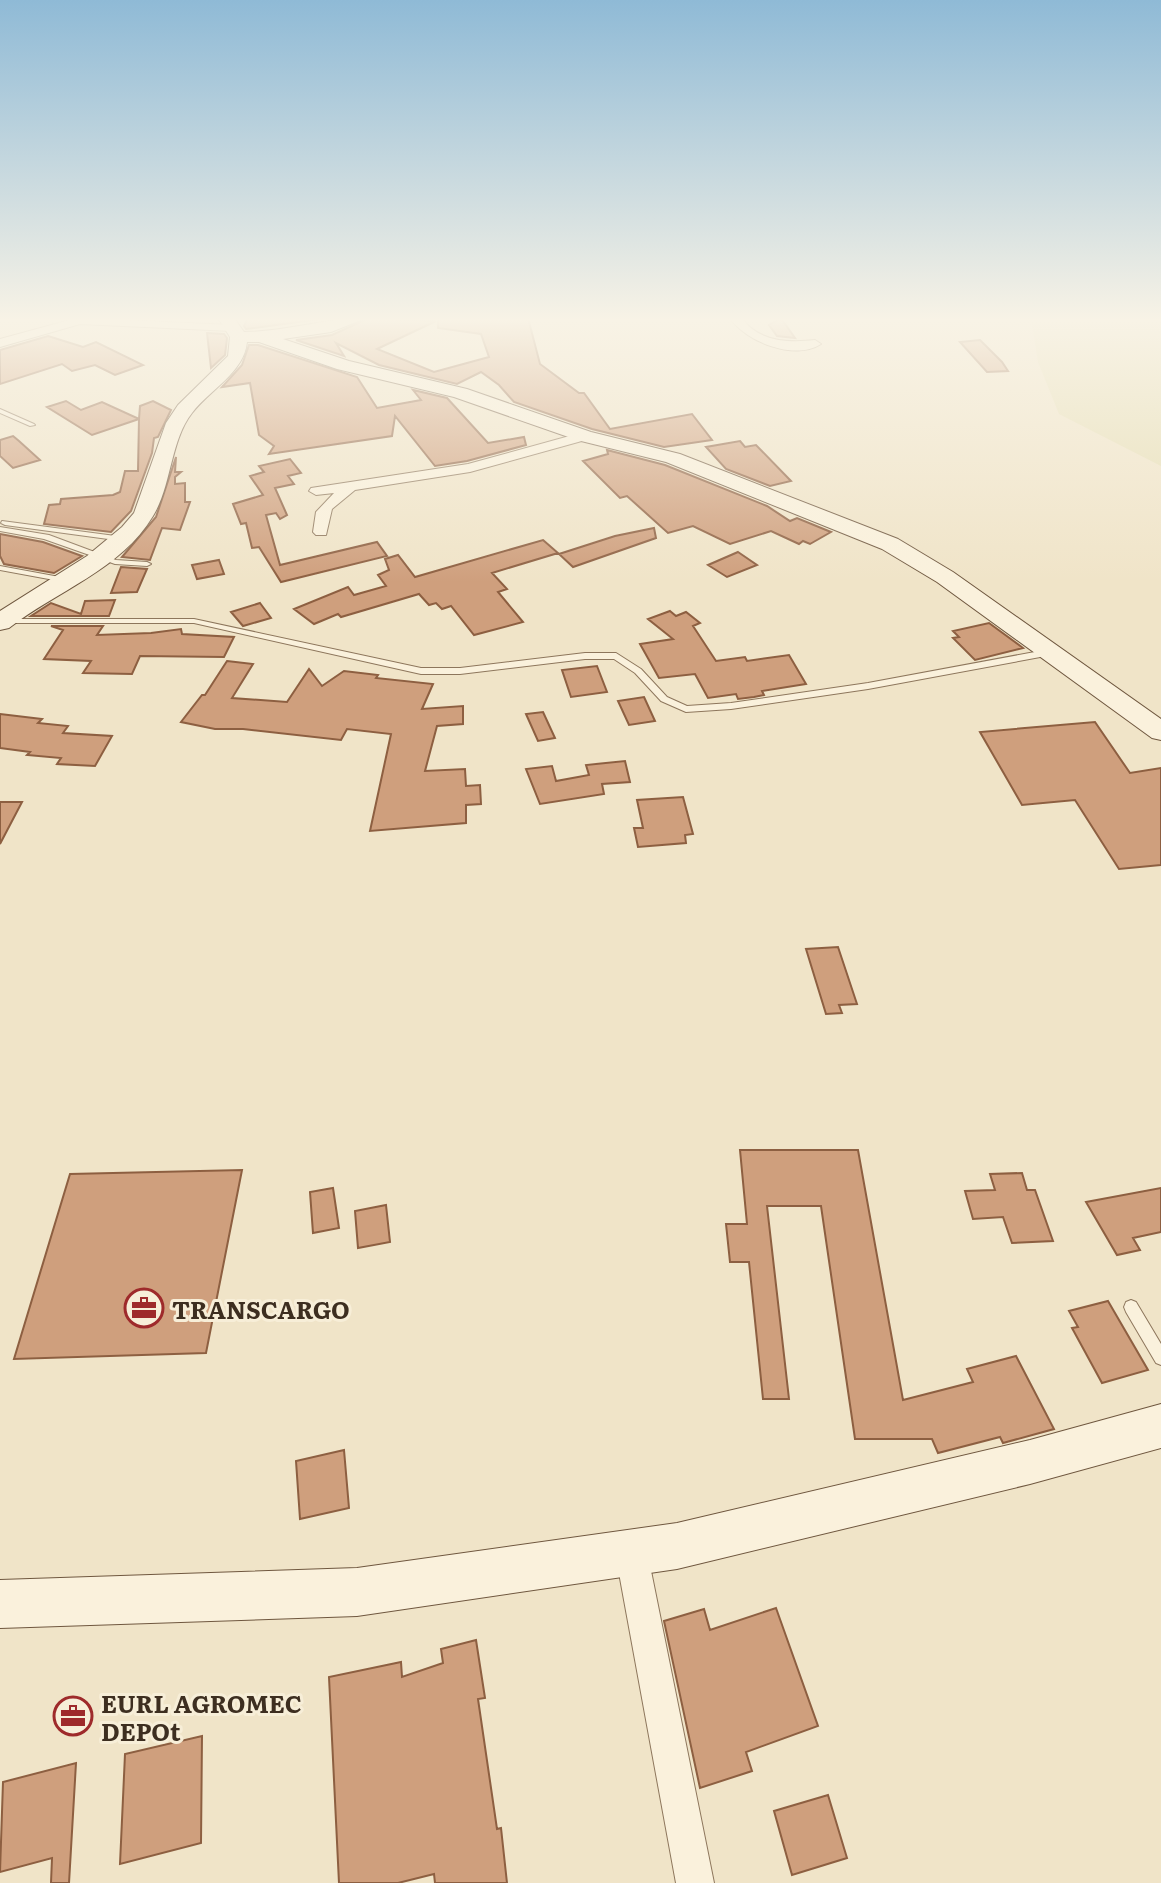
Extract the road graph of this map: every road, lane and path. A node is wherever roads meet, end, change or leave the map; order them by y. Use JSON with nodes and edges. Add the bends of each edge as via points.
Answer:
{"nodes":[{"id":1,"x":188,"y":406,"type":"edge"},
{"id":2,"x":497,"y":406,"type":"edge"},
{"id":3,"x":0,"y":411,"type":"edge"},
{"id":4,"x":32,"y":425,"type":"dead end"},
{"id":5,"x":584,"y":436,"type":"junction"},
{"id":6,"x":353,"y":489,"type":"junction"},
{"id":7,"x":316,"y":491,"type":"dead end"},
{"id":8,"x":0,"y":526,"type":"edge"},
{"id":9,"x":321,"y":532,"type":"dead end"},
{"id":10,"x":123,"y":539,"type":"junction"},
{"id":11,"x":103,"y":555,"type":"junction"},
{"id":12,"x":147,"y":564,"type":"dead end"},
{"id":13,"x":0,"y":568,"type":"edge"},
{"id":14,"x":66,"y":580,"type":"junction"},
{"id":15,"x":1,"y":622,"type":"edge"},
{"id":16,"x":1052,"y":651,"type":"junction"},
{"id":17,"x":1161,"y":732,"type":"edge"},
{"id":18,"x":1131,"y":1307,"type":"dead end"},
{"id":19,"x":1161,"y":1358,"type":"edge"},
{"id":20,"x":1161,"y":1426,"type":"edge"},
{"id":21,"x":631,"y":1551,"type":"junction"},
{"id":22,"x":0,"y":1604,"type":"edge"},
{"id":23,"x":695,"y":1883,"type":"edge"}],
"edges":[{"from":1,"to":10,"type":"street","via":[[176,423],[144,514]]},
{"from":2,"to":5,"type":"street"},
{"from":3,"to":4,"type":"lane"},
{"from":5,"to":6,"type":"street","via":[[470,468]]},
{"from":5,"to":16,"type":"street","via":[[700,467],[890,544]]},
{"from":6,"to":7,"type":"street"},
{"from":6,"to":9,"type":"street","via":[[325,506]]},
{"from":8,"to":10,"type":"lane"},
{"from":8,"to":11,"type":"lane"},
{"from":10,"to":11,"type":"street"},
{"from":11,"to":12,"type":"lane","via":[[115,562]]},
{"from":11,"to":14,"type":"street"},
{"from":13,"to":14,"type":"lane"},
{"from":14,"to":15,"type":"street"},
{"from":15,"to":16,"type":"lane","via":[[194,621],[421,671],[616,656],[664,699],[686,709],[853,688]]},
{"from":16,"to":17,"type":"street"},
{"from":18,"to":19,"type":"lane"},
{"from":20,"to":21,"type":"street","via":[[677,1546]]},
{"from":21,"to":22,"type":"street","via":[[357,1592]]},
{"from":21,"to":23,"type":"street"}]}
